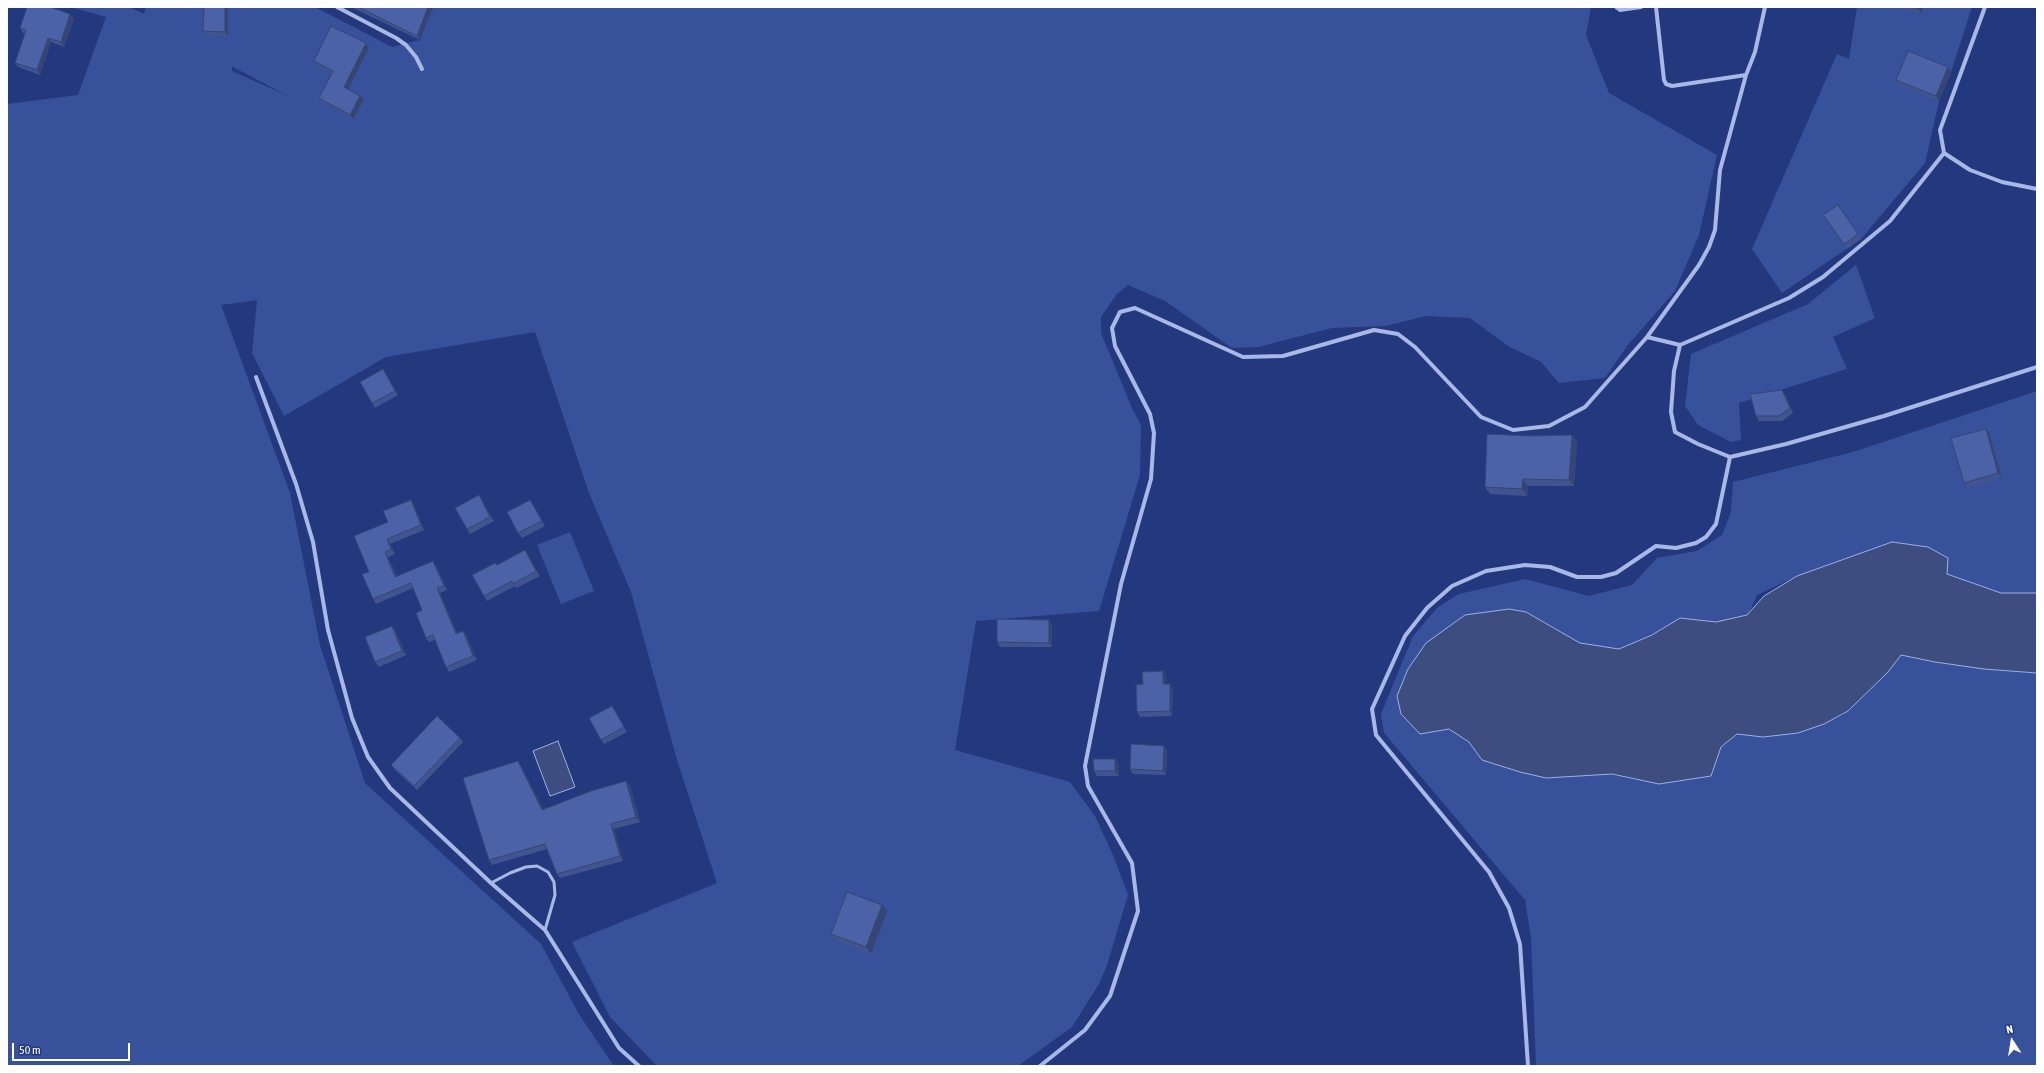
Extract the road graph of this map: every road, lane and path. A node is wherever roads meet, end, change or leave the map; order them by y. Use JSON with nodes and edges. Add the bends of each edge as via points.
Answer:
{"nodes":[{"id":1,"x":337,"y":7,"type":"edge"},
{"id":2,"x":1616,"y":7,"type":"edge"},
{"id":3,"x":1641,"y":7,"type":"edge"},
{"id":4,"x":1656,"y":7,"type":"edge"},
{"id":5,"x":1765,"y":7,"type":"edge"},
{"id":6,"x":1985,"y":7,"type":"edge"},
{"id":7,"x":422,"y":69,"type":"dead end"},
{"id":8,"x":1746,"y":75,"type":"junction"},
{"id":9,"x":1944,"y":153,"type":"junction"},
{"id":10,"x":2037,"y":189,"type":"edge"},
{"id":11,"x":1647,"y":337,"type":"junction"},
{"id":12,"x":1680,"y":345,"type":"junction"},
{"id":13,"x":2037,"y":367,"type":"edge"},
{"id":14,"x":256,"y":377,"type":"dead end"},
{"id":15,"x":1730,"y":457,"type":"junction"},
{"id":16,"x":491,"y":883,"type":"junction"},
{"id":17,"x":545,"y":930,"type":"junction"},
{"id":18,"x":639,"y":1066,"type":"edge"},
{"id":19,"x":1040,"y":1066,"type":"edge"},
{"id":20,"x":1528,"y":1066,"type":"edge"}],
"edges":[{"from":1,"to":7,"type":"street","via":[[406,45]]},
{"from":2,"to":3,"type":"street","via":[[1620,10]]},
{"from":4,"to":8,"type":"street","via":[[1666,84],[1672,86]]},
{"from":5,"to":8,"type":"street","via":[[1755,52]]},
{"from":6,"to":9,"type":"street","via":[[1940,130]]},
{"from":8,"to":11,"type":"street","via":[[1720,170],[1715,230],[1709,247]]},
{"from":9,"to":10,"type":"street","via":[[1970,170],[2002,182]]},
{"from":9,"to":12,"type":"street","via":[[1890,221],[1823,277],[1789,298]]},
{"from":11,"to":12,"type":"street"},
{"from":11,"to":19,"type":"street","via":[[1585,407],[1549,426],[1513,430],[1481,417],[1415,347],[1398,334],[1374,330],[1283,356],[1243,357],[1135,308],[1120,312],[1112,328],[1115,346],[1150,414],[1154,433],[1151,479],[1121,584],[1085,766],[1088,786],[1132,863],[1138,911],[1110,996],[1085,1030]]},
{"from":12,"to":15,"type":"street","via":[[1674,371],[1670,412],[1675,432]]},
{"from":13,"to":15,"type":"street","via":[[1816,436]]},
{"from":14,"to":16,"type":"street","via":[[296,484],[313,542],[328,630],[352,718],[368,757],[390,788]]},
{"from":15,"to":20,"type":"street","via":[[1716,524],[1706,537],[1696,543],[1676,548],[1656,546],[1616,573],[1601,577],[1577,578],[1550,567],[1524,565],[1486,571],[1452,586],[1428,608],[1405,636],[1372,709],[1376,735],[1490,872],[1509,908],[1520,944]]},
{"from":16,"to":17,"type":"street"},
{"from":16,"to":17,"type":"lane","via":[[526,867],[537,866],[548,872],[554,882],[555,895]]},
{"from":17,"to":18,"type":"street","via":[[619,1048]]}]}
